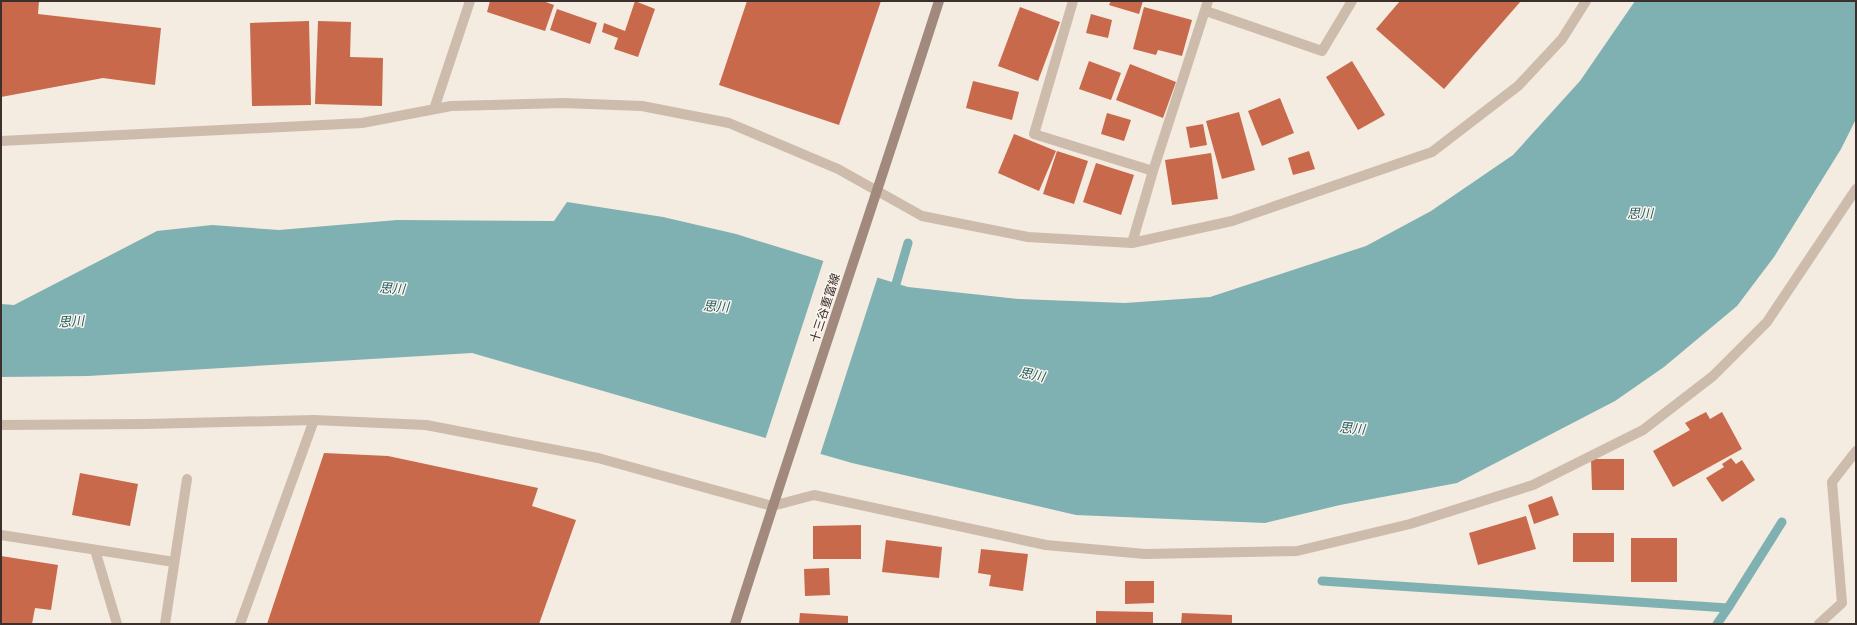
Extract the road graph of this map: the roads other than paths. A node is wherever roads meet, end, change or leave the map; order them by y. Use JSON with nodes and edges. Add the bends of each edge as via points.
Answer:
{"nodes":[{"id":1,"x":470,"y":1,"type":"edge"},
{"id":2,"x":939,"y":1,"type":"edge"},
{"id":3,"x":1073,"y":1,"type":"edge"},
{"id":4,"x":1352,"y":1,"type":"edge"},
{"id":5,"x":1586,"y":1,"type":"edge"},
{"id":6,"x":1207,"y":6,"type":"edge"},
{"id":7,"x":434,"y":109,"type":"junction"},
{"id":8,"x":1,"y":141,"type":"edge"},
{"id":9,"x":1153,"y":171,"type":"junction"},
{"id":10,"x":1856,"y":189,"type":"edge"},
{"id":11,"x":878,"y":192,"type":"junction"},
{"id":12,"x":1132,"y":243,"type":"junction"},
{"id":13,"x":314,"y":420,"type":"junction"},
{"id":14,"x":1,"y":425,"type":"edge"},
{"id":15,"x":1856,"y":452,"type":"edge"},
{"id":16,"x":187,"y":479,"type":"dead end"},
{"id":17,"x":772,"y":506,"type":"junction"},
{"id":18,"x":1,"y":535,"type":"edge"},
{"id":19,"x":95,"y":550,"type":"junction"},
{"id":20,"x":174,"y":562,"type":"junction"},
{"id":21,"x":117,"y":624,"type":"edge"},
{"id":22,"x":165,"y":624,"type":"edge"},
{"id":23,"x":240,"y":624,"type":"edge"},
{"id":24,"x":735,"y":624,"type":"edge"},
{"id":25,"x":1819,"y":624,"type":"edge"}],
"edges":[{"from":1,"to":7,"type":"street"},
{"from":2,"to":11,"type":"main road","name":"十三谷重富線"},
{"from":3,"to":9,"type":"street","via":[[1034,134]]},
{"from":4,"to":6,"type":"street","via":[[1322,51]]},
{"from":5,"to":12,"type":"street","via":[[1562,39],[1518,86],[1432,152],[1232,221]]},
{"from":6,"to":9,"type":"street"},
{"from":7,"to":8,"type":"street","via":[[362,123]]},
{"from":7,"to":11,"type":"street","via":[[451,106],[563,103],[642,106],[729,123],[838,169]]},
{"from":9,"to":12,"type":"street"},
{"from":10,"to":17,"type":"street","via":[[1767,322],[1713,376],[1643,430],[1533,485],[1410,524],[1297,551],[1145,554],[1046,545],[814,495]]},
{"from":11,"to":12,"type":"street","via":[[922,216],[1028,237]]},
{"from":11,"to":17,"type":"main road","name":"十三谷重富線"},
{"from":13,"to":14,"type":"street"},
{"from":13,"to":17,"type":"street","via":[[426,425],[598,458]]},
{"from":13,"to":23,"type":"street"},
{"from":15,"to":25,"type":"street","via":[[1832,482],[1842,603]]},
{"from":16,"to":20,"type":"street"},
{"from":17,"to":24,"type":"main road","name":"十三谷重富線"},
{"from":18,"to":19,"type":"street"},
{"from":19,"to":20,"type":"street"},
{"from":19,"to":21,"type":"street"},
{"from":20,"to":22,"type":"street"}]}
